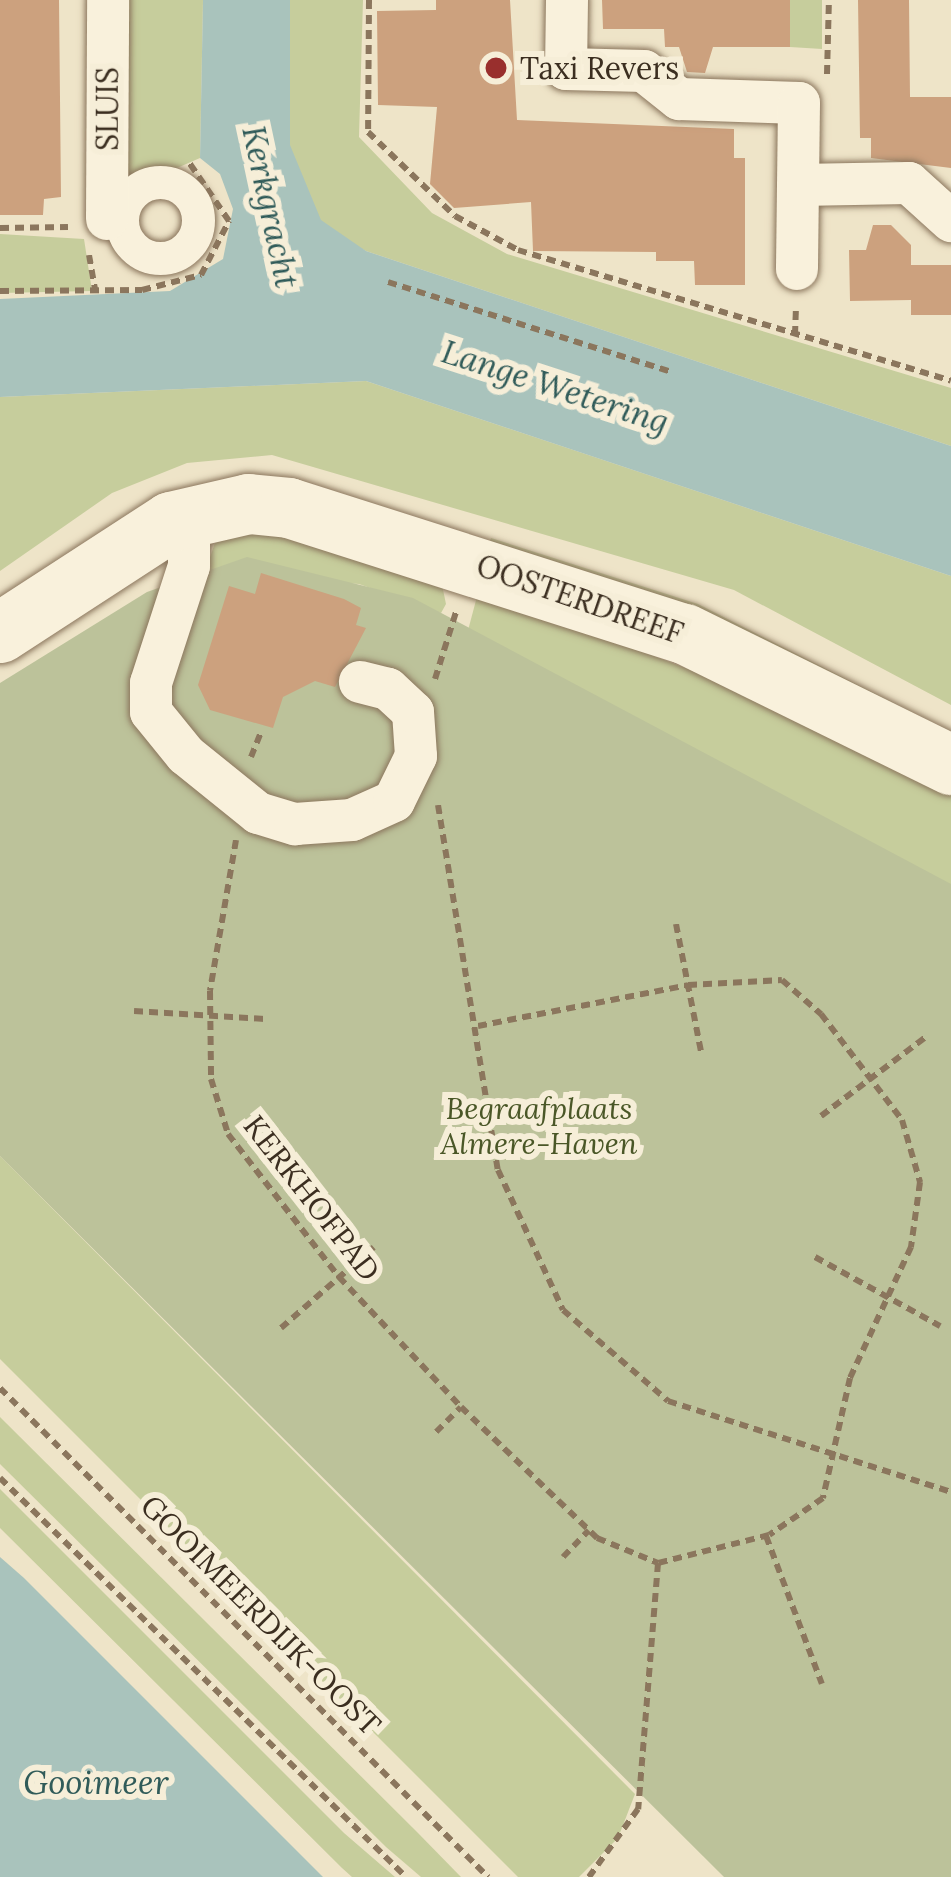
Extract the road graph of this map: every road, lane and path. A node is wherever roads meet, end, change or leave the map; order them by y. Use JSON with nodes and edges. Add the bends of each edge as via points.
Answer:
{"nodes":[{"id":1,"x":108,"y":0,"type":"edge"},
{"id":2,"x":369,"y":0,"type":"edge"},
{"id":3,"x":567,"y":0,"type":"edge"},
{"id":4,"x":829,"y":0,"type":"edge"},
{"id":5,"x":799,"y":103,"type":"junction"},
{"id":6,"x":188,"y":161,"type":"dead end"},
{"id":7,"x":799,"y":185,"type":"junction"},
{"id":8,"x":114,"y":216,"type":"joint"},
{"id":9,"x":951,"y":221,"type":"edge"},
{"id":10,"x":0,"y":228,"type":"edge"},
{"id":11,"x":797,"y":269,"type":"dead end"},
{"id":12,"x":91,"y":272,"type":"dead end"},
{"id":13,"x":388,"y":282,"type":"dead end"},
{"id":14,"x":92,"y":288,"type":"junction"},
{"id":15,"x":0,"y":291,"type":"edge"},
{"id":16,"x":672,"y":372,"type":"dead end"},
{"id":17,"x":951,"y":381,"type":"edge"},
{"id":18,"x":189,"y":518,"type":"junction"},
{"id":19,"x":473,"y":561,"type":"junction"},
{"id":20,"x":0,"y":633,"type":"edge"},
{"id":21,"x":360,"y":682,"type":"dead end"},
{"id":22,"x":430,"y":694,"type":"dead end"},
{"id":23,"x":261,"y":733,"type":"dead end"},
{"id":24,"x":951,"y":764,"type":"edge"},
{"id":25,"x":435,"y":794,"type":"dead end"},
{"id":26,"x":241,"y":804,"type":"junction"},
{"id":27,"x":676,"y":924,"type":"dead end"},
{"id":28,"x":688,"y":985,"type":"junction"},
{"id":29,"x":134,"y":1011,"type":"dead end"},
{"id":30,"x":210,"y":1016,"type":"junction"},
{"id":31,"x":265,"y":1019,"type":"dead end"},
{"id":32,"x":478,"y":1026,"type":"junction"},
{"id":33,"x":927,"y":1036,"type":"dead end"},
{"id":34,"x":701,"y":1052,"type":"dead end"},
{"id":35,"x":870,"y":1079,"type":"junction"},
{"id":36,"x":821,"y":1116,"type":"dead end"},
{"id":37,"x":374,"y":1247,"type":"dead end"},
{"id":38,"x":815,"y":1257,"type":"dead end"},
{"id":39,"x":339,"y":1277,"type":"junction"},
{"id":40,"x":887,"y":1297,"type":"junction"},
{"id":41,"x":940,"y":1326,"type":"dead end"},
{"id":42,"x":281,"y":1328,"type":"dead end"},
{"id":43,"x":0,"y":1388,"type":"edge"},
{"id":44,"x":461,"y":1407,"type":"junction"},
{"id":45,"x":436,"y":1432,"type":"dead end"},
{"id":46,"x":836,"y":1459,"type":"junction"},
{"id":47,"x":0,"y":1478,"type":"edge"},
{"id":48,"x":951,"y":1492,"type":"edge"},
{"id":49,"x":589,"y":1530,"type":"junction"},
{"id":50,"x":766,"y":1536,"type":"junction"},
{"id":51,"x":563,"y":1556,"type":"dead end"},
{"id":52,"x":658,"y":1563,"type":"junction"},
{"id":53,"x":822,"y":1684,"type":"dead end"},
{"id":54,"x":406,"y":1877,"type":"edge"},
{"id":55,"x":488,"y":1877,"type":"edge"},
{"id":56,"x":589,"y":1877,"type":"edge"}],
"edges":[{"from":1,"to":8,"type":"street","name":"SLUIS"},
{"from":2,"to":17,"type":"path","via":[[368,132],[454,216],[518,250]]},
{"from":3,"to":5,"type":"street","via":[[566,69],[644,71],[679,99]]},
{"from":4,"to":5,"type":"path","via":[[827,74]]},
{"from":5,"to":7,"type":"street"},
{"from":6,"to":14,"type":"path","via":[[225,204],[218,256],[178,285]]},
{"from":7,"to":9,"type":"street","via":[[908,183]]},
{"from":7,"to":11,"type":"street"},
{"from":8,"to":10,"type":"path"},
{"from":12,"to":14,"type":"path"},
{"from":13,"to":16,"type":"path"},
{"from":14,"to":15,"type":"path"},
{"from":18,"to":19,"type":"main road","name":"OOSTERDREEF","via":[[249,504],[289,508]]},
{"from":18,"to":20,"type":"main road","name":"OOSTERDREEF"},
{"from":18,"to":26,"type":"street","via":[[189,566],[152,712]]},
{"from":19,"to":22,"type":"path"},
{"from":19,"to":24,"type":"main road","name":"OOSTERDREEF","via":[[782,674]]},
{"from":21,"to":26,"type":"street","via":[[388,689],[413,712],[412,778],[394,801],[352,820],[295,824]]},
{"from":23,"to":26,"type":"path","name":"KERKHOFPAD"},
{"from":25,"to":32,"type":"path"},
{"from":26,"to":30,"type":"path","name":"KERKHOFPAD"},
{"from":27,"to":28,"type":"path"},
{"from":28,"to":32,"type":"path"},
{"from":28,"to":34,"type":"path"},
{"from":28,"to":35,"type":"path","via":[[782,980]]},
{"from":29,"to":30,"type":"path"},
{"from":30,"to":31,"type":"path"},
{"from":30,"to":39,"type":"path","name":"KERKHOFPAD","via":[[211,1079],[228,1134]]},
{"from":32,"to":46,"type":"path","via":[[498,1170],[562,1310],[668,1401]]},
{"from":33,"to":35,"type":"path"},
{"from":35,"to":36,"type":"path"},
{"from":35,"to":40,"type":"path","via":[[902,1120],[920,1181],[911,1247]]},
{"from":37,"to":39,"type":"path"},
{"from":38,"to":40,"type":"path"},
{"from":39,"to":42,"type":"path"},
{"from":39,"to":44,"type":"path","name":"KERKHOFPAD"},
{"from":40,"to":41,"type":"path"},
{"from":40,"to":46,"type":"path","via":[[850,1378]]},
{"from":43,"to":55,"type":"path","name":"GOOIMEERDIJK-OOST"},
{"from":44,"to":45,"type":"path"},
{"from":44,"to":49,"type":"path","name":"KERKHOFPAD"},
{"from":46,"to":48,"type":"path"},
{"from":46,"to":50,"type":"path","via":[[814,1510]]},
{"from":47,"to":54,"type":"path"},
{"from":49,"to":51,"type":"path"},
{"from":49,"to":52,"type":"path","name":"KERKHOFPAD","via":[[627,1556]]},
{"from":50,"to":52,"type":"path"},
{"from":50,"to":53,"type":"path"},
{"from":52,"to":56,"type":"path","via":[[644,1784],[625,1839]]}]}
